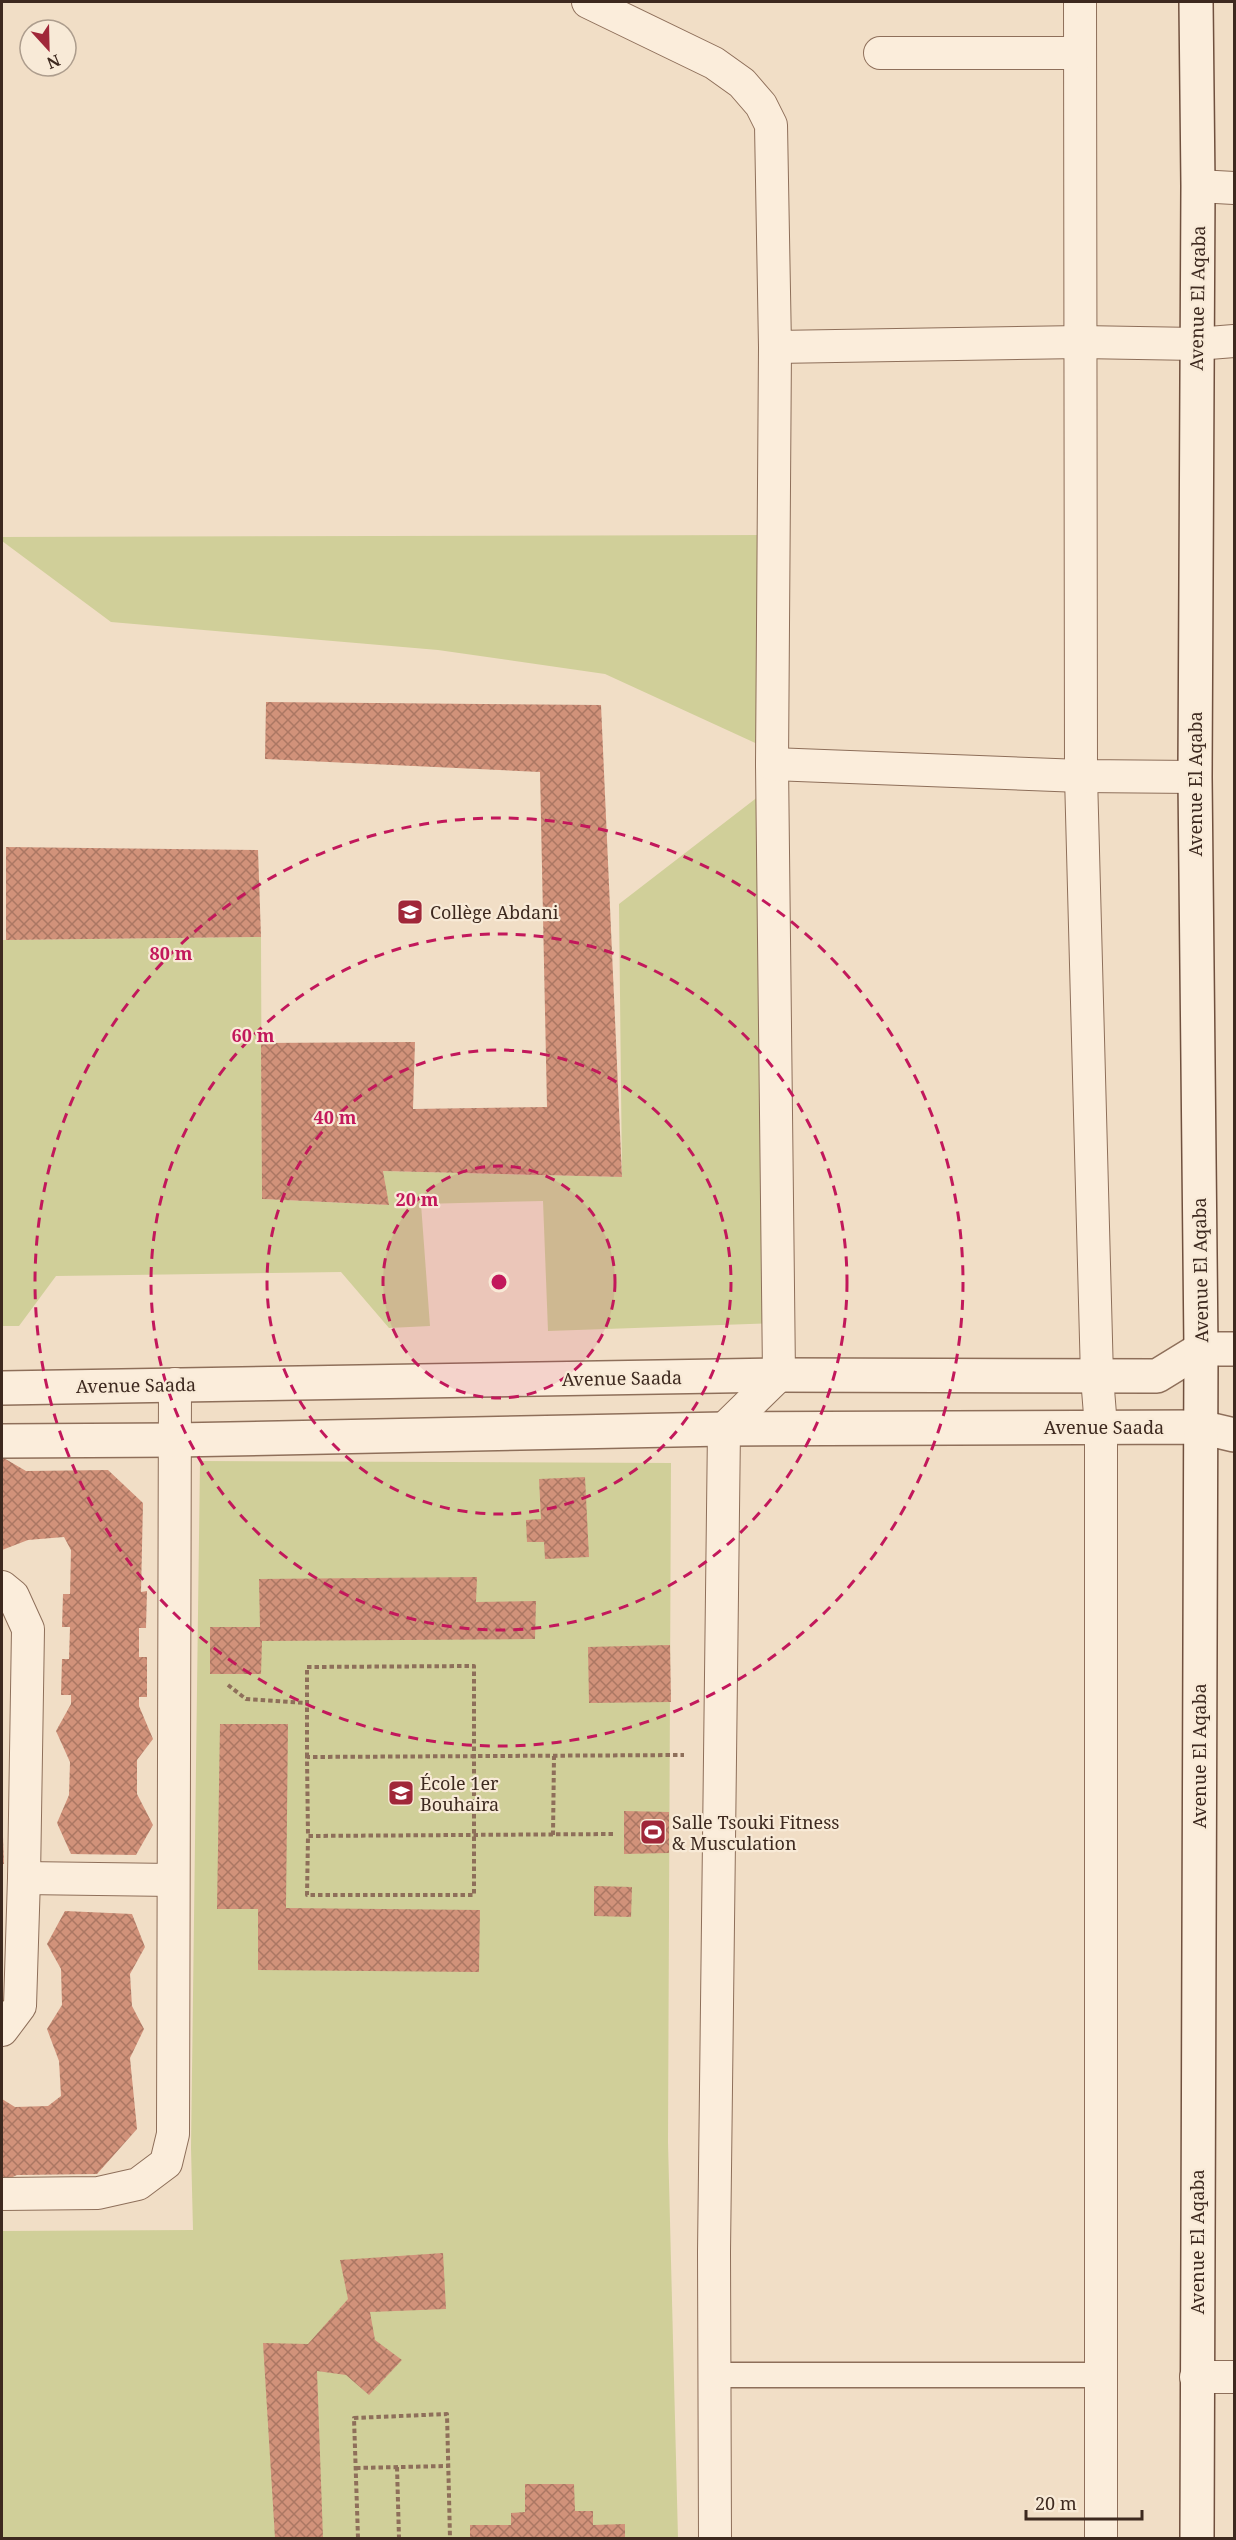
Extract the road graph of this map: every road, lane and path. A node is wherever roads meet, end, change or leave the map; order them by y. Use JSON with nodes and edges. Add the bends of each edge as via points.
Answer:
{"nodes":[{"id":1,"x":588,"y":2,"type":"edge"},
{"id":2,"x":1080,"y":2,"type":"edge"},
{"id":3,"x":1196,"y":2,"type":"edge"},
{"id":4,"x":880,"y":53,"type":"dead end"},
{"id":5,"x":1080,"y":53,"type":"junction"},
{"id":6,"x":1198,"y":186,"type":"junction"},
{"id":7,"x":1234,"y":188,"type":"edge"},
{"id":8,"x":1234,"y":341,"type":"edge"},
{"id":9,"x":1081,"y":342,"type":"junction"},
{"id":10,"x":1196,"y":344,"type":"junction"},
{"id":11,"x":775,"y":347,"type":"junction"},
{"id":12,"x":772,"y":764,"type":"junction"},
{"id":13,"x":1081,"y":776,"type":"junction"},
{"id":14,"x":1195,"y":777,"type":"junction"},
{"id":15,"x":1201,"y":1349,"type":"junction"},
{"id":16,"x":1234,"y":1349,"type":"edge"},
{"id":17,"x":779,"y":1375,"type":"junction"},
{"id":18,"x":1096,"y":1377,"type":"junction"},
{"id":19,"x":175,"y":1384,"type":"junction"},
{"id":20,"x":2,"y":1388,"type":"edge"},
{"id":21,"x":1101,"y":1427,"type":"junction"},
{"id":22,"x":1200,"y":1427,"type":"junction"},
{"id":23,"x":724,"y":1429,"type":"junction"},
{"id":24,"x":1234,"y":1435,"type":"edge"},
{"id":25,"x":176,"y":1440,"type":"junction"},
{"id":26,"x":2,"y":1441,"type":"edge"},
{"id":27,"x":2,"y":1587,"type":"edge"},
{"id":28,"x":228,"y":1685,"type":"dead end"},
{"id":29,"x":307,"y":1703,"type":"junction"},
{"id":30,"x":474,"y":1756,"type":"junction"},
{"id":31,"x":554,"y":1756,"type":"junction"},
{"id":32,"x":721,"y":1756,"type":"junction"},
{"id":33,"x":307,"y":1757,"type":"junction"},
{"id":34,"x":553,"y":1834,"type":"junction"},
{"id":35,"x":613,"y":1834,"type":"dead end"},
{"id":36,"x":474,"y":1835,"type":"junction"},
{"id":37,"x":308,"y":1836,"type":"junction"},
{"id":38,"x":24,"y":1878,"type":"junction"},
{"id":39,"x":173,"y":1880,"type":"junction"},
{"id":40,"x":2,"y":2030,"type":"edge"},
{"id":41,"x":2,"y":2194,"type":"edge"},
{"id":42,"x":714,"y":2375,"type":"junction"},
{"id":43,"x":1101,"y":2375,"type":"junction"},
{"id":44,"x":1196,"y":2377,"type":"junction"},
{"id":45,"x":1234,"y":2377,"type":"edge"},
{"id":46,"x":448,"y":2466,"type":"junction"},
{"id":47,"x":398,"y":2467,"type":"junction"},
{"id":48,"x":356,"y":2468,"type":"junction"},
{"id":49,"x":358,"y":2538,"type":"edge"},
{"id":50,"x":399,"y":2538,"type":"edge"},
{"id":51,"x":450,"y":2538,"type":"edge"},
{"id":52,"x":715,"y":2538,"type":"edge"},
{"id":53,"x":1101,"y":2538,"type":"edge"},
{"id":54,"x":1197,"y":2538,"type":"edge"}],
"edges":[{"from":1,"to":11,"type":"street","via":[[714,63],[742,83],[761,105],[771,125]]},
{"from":2,"to":5,"type":"street"},
{"from":3,"to":6,"type":"main road","name":"Avenue El Aqaba"},
{"from":4,"to":5,"type":"street"},
{"from":5,"to":9,"type":"street"},
{"from":6,"to":7,"type":"street"},
{"from":6,"to":10,"type":"main road","name":"Avenue El Aqaba"},
{"from":8,"to":10,"type":"street"},
{"from":9,"to":10,"type":"street"},
{"from":9,"to":11,"type":"street"},
{"from":9,"to":13,"type":"street"},
{"from":10,"to":14,"type":"main road","name":"Avenue El Aqaba"},
{"from":11,"to":12,"type":"street"},
{"from":12,"to":13,"type":"street"},
{"from":12,"to":17,"type":"street"},
{"from":13,"to":14,"type":"street"},
{"from":13,"to":18,"type":"street"},
{"from":14,"to":15,"type":"main road","name":"Avenue El Aqaba"},
{"from":15,"to":16,"type":"main road"},
{"from":15,"to":18,"type":"main road","name":"Avenue Saada","via":[[1157,1376]]},
{"from":15,"to":22,"type":"main road","name":"Avenue El Aqaba"},
{"from":17,"to":18,"type":"main road","name":"Avenue Saada"},
{"from":17,"to":19,"type":"main road","name":"Avenue Saada"},
{"from":17,"to":23,"type":"street"},
{"from":18,"to":21,"type":"street"},
{"from":19,"to":20,"type":"main road","name":"Avenue Saada"},
{"from":19,"to":25,"type":"street"},
{"from":21,"to":22,"type":"main road","name":"Avenue Saada"},
{"from":21,"to":23,"type":"main road","name":"Avenue Saada"},
{"from":21,"to":43,"type":"street"},
{"from":22,"to":24,"type":"main road","name":"Avenue Saada"},
{"from":22,"to":44,"type":"main road","name":"Avenue El Aqaba"},
{"from":23,"to":25,"type":"main road","name":"Avenue Saada"},
{"from":23,"to":32,"type":"street"},
{"from":25,"to":26,"type":"main road","name":"Avenue Saada"},
{"from":25,"to":39,"type":"street"},
{"from":27,"to":38,"type":"street","via":[[13,1596],[28,1629]]},
{"from":28,"to":29,"type":"path","via":[[246,1699]]},
{"from":29,"to":30,"type":"path","via":[[307,1667],[474,1666]]},
{"from":29,"to":33,"type":"path"},
{"from":30,"to":31,"type":"path"},
{"from":30,"to":33,"type":"path"},
{"from":30,"to":36,"type":"path"},
{"from":31,"to":32,"type":"path"},
{"from":31,"to":34,"type":"path"},
{"from":32,"to":42,"type":"street"},
{"from":33,"to":37,"type":"path"},
{"from":34,"to":35,"type":"path"},
{"from":34,"to":36,"type":"path"},
{"from":36,"to":37,"type":"path"},
{"from":36,"to":37,"type":"path","via":[[474,1895],[308,1896]]},
{"from":38,"to":39,"type":"street"},
{"from":38,"to":40,"type":"street","via":[[20,2006]]},
{"from":39,"to":41,"type":"street","via":[[173,2134],[166,2163],[138,2184],[98,2193]]},
{"from":42,"to":43,"type":"street"},
{"from":42,"to":52,"type":"street"},
{"from":43,"to":53,"type":"street"},
{"from":44,"to":45,"type":"street"},
{"from":44,"to":54,"type":"main road","name":"Avenue El Aqaba"},
{"from":46,"to":47,"type":"path"},
{"from":46,"to":48,"type":"path","via":[[447,2414],[354,2418]]},
{"from":46,"to":51,"type":"path"},
{"from":47,"to":48,"type":"path"},
{"from":47,"to":50,"type":"path"},
{"from":48,"to":49,"type":"path"}]}
